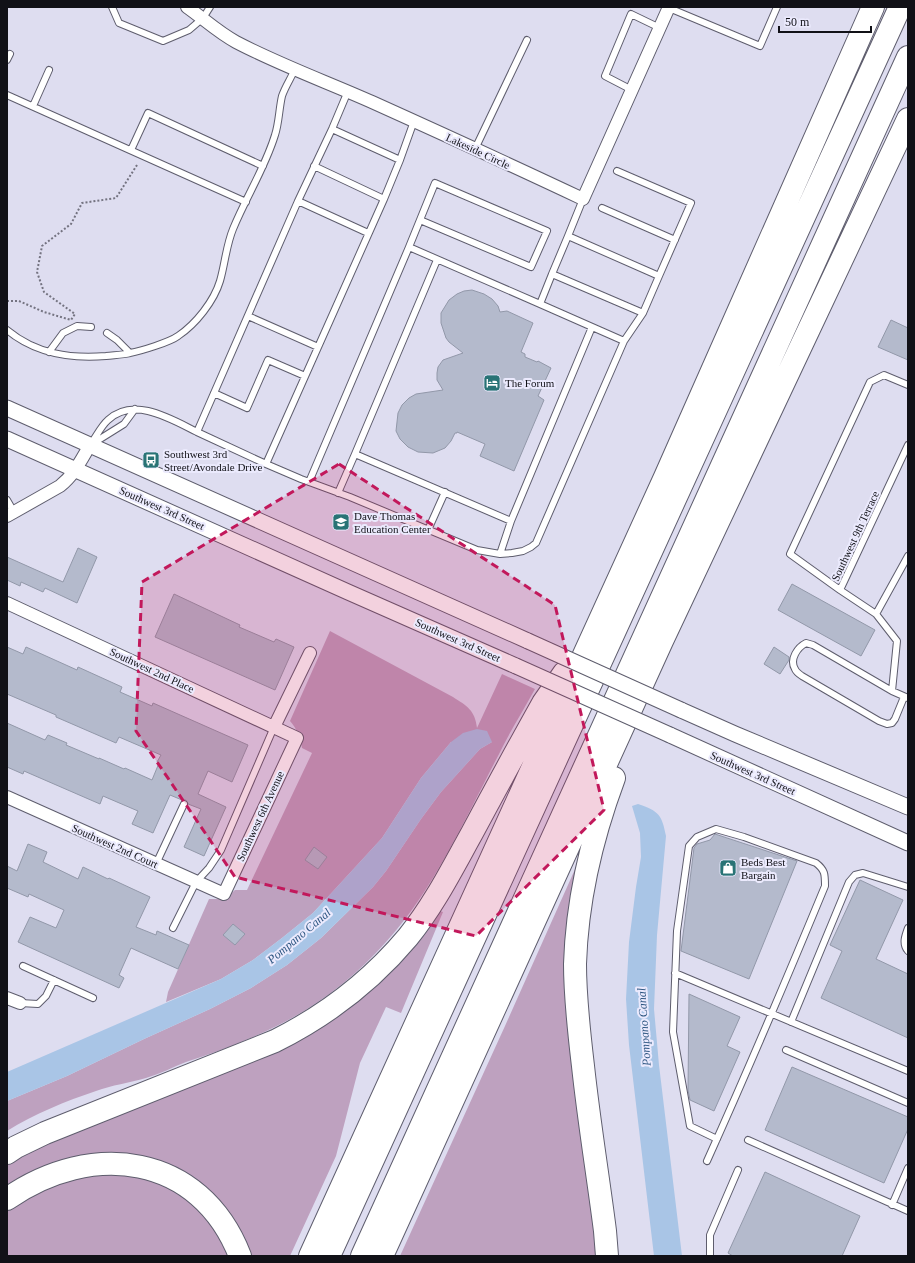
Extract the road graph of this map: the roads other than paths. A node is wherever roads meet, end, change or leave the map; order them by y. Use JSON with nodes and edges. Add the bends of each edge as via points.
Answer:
{"nodes":[{"id":1,"x":112,"y":7,"type":"edge"},
{"id":2,"x":187,"y":7,"type":"edge"},
{"id":3,"x":210,"y":7,"type":"edge"},
{"id":4,"x":669,"y":7,"type":"edge"},
{"id":5,"x":778,"y":7,"type":"edge"},
{"id":6,"x":873,"y":7,"type":"edge"},
{"id":7,"x":900,"y":7,"type":"edge"},
{"id":8,"x":203,"y":18,"type":"junction"},
{"id":9,"x":660,"y":28,"type":"junction"},
{"id":10,"x":527,"y":40,"type":"dead end"},
{"id":11,"x":908,"y":57,"type":"edge"},
{"id":12,"x":295,"y":69,"type":"junction"},
{"id":13,"x":49,"y":70,"type":"dead end"},
{"id":14,"x":632,"y":90,"type":"junction"},
{"id":15,"x":348,"y":91,"type":"junction"},
{"id":16,"x":7,"y":95,"type":"edge"},
{"id":17,"x":33,"y":106,"type":"junction"},
{"id":18,"x":908,"y":119,"type":"edge"},
{"id":19,"x":414,"y":121,"type":"junction"},
{"id":20,"x":332,"y":129,"type":"junction"},
{"id":21,"x":475,"y":149,"type":"junction"},
{"id":22,"x":131,"y":150,"type":"junction"},
{"id":23,"x":400,"y":160,"type":"junction"},
{"id":24,"x":263,"y":166,"type":"junction"},
{"id":25,"x":314,"y":166,"type":"junction"},
{"id":26,"x":617,"y":171,"type":"dead end"},
{"id":27,"x":384,"y":199,"type":"junction"},
{"id":28,"x":583,"y":199,"type":"junction"},
{"id":29,"x":298,"y":201,"type":"junction"},
{"id":30,"x":246,"y":202,"type":"junction"},
{"id":31,"x":602,"y":208,"type":"dead end"},
{"id":32,"x":420,"y":220,"type":"junction"},
{"id":33,"x":368,"y":233,"type":"junction"},
{"id":34,"x":568,"y":236,"type":"junction"},
{"id":35,"x":675,"y":240,"type":"junction"},
{"id":36,"x":408,"y":247,"type":"junction"},
{"id":37,"x":437,"y":260,"type":"junction"},
{"id":38,"x":552,"y":274,"type":"junction"},
{"id":39,"x":659,"y":276,"type":"junction"},
{"id":40,"x":540,"y":304,"type":"junction"},
{"id":41,"x":643,"y":313,"type":"junction"},
{"id":42,"x":248,"y":316,"type":"junction"},
{"id":43,"x":91,"y":327,"type":"dead end"},
{"id":44,"x":592,"y":327,"type":"junction"},
{"id":45,"x":7,"y":330,"type":"edge"},
{"id":46,"x":107,"y":333,"type":"dead end"},
{"id":47,"x":624,"y":341,"type":"junction"},
{"id":48,"x":318,"y":347,"type":"junction"},
{"id":49,"x":49,"y":352,"type":"junction"},
{"id":50,"x":130,"y":354,"type":"junction"},
{"id":51,"x":305,"y":376,"type":"junction"},
{"id":52,"x":908,"y":385,"type":"edge"},
{"id":53,"x":214,"y":393,"type":"junction"},
{"id":54,"x":7,"y":408,"type":"edge"},
{"id":55,"x":135,"y":409,"type":"junction"},
{"id":56,"x":197,"y":432,"type":"junction"},
{"id":57,"x":7,"y":439,"type":"edge"},
{"id":58,"x":90,"y":445,"type":"junction"},
{"id":59,"x":908,"y":445,"type":"edge"},
{"id":60,"x":355,"y":454,"type":"junction"},
{"id":61,"x":266,"y":464,"type":"junction"},
{"id":62,"x":76,"y":469,"type":"junction"},
{"id":63,"x":308,"y":482,"type":"junction"},
{"id":64,"x":445,"y":492,"type":"junction"},
{"id":65,"x":338,"y":493,"type":"junction"},
{"id":66,"x":7,"y":500,"type":"edge"},
{"id":67,"x":11,"y":514,"type":"edge"},
{"id":68,"x":511,"y":521,"type":"junction"},
{"id":69,"x":428,"y":530,"type":"junction"},
{"id":70,"x":500,"y":554,"type":"junction"},
{"id":71,"x":908,"y":556,"type":"edge"},
{"id":72,"x":840,"y":590,"type":"junction"},
{"id":73,"x":7,"y":603,"type":"edge"},
{"id":74,"x":876,"y":614,"type":"junction"},
{"id":75,"x":597,"y":626,"type":"junction"},
{"id":76,"x":662,"y":641,"type":"junction"},
{"id":77,"x":310,"y":653,"type":"dead end"},
{"id":78,"x":892,"y":691,"type":"junction"},
{"id":79,"x":906,"y":697,"type":"edge"},
{"id":80,"x":274,"y":727,"type":"junction"},
{"id":81,"x":297,"y":738,"type":"joint"},
{"id":82,"x":7,"y":797,"type":"edge"},
{"id":83,"x":184,"y":804,"type":"dead end"},
{"id":84,"x":908,"y":807,"type":"edge"},
{"id":85,"x":908,"y":843,"type":"edge"},
{"id":86,"x":156,"y":864,"type":"junction"},
{"id":87,"x":196,"y":882,"type":"junction"},
{"id":88,"x":908,"y":887,"type":"edge"},
{"id":89,"x":224,"y":894,"type":"joint"},
{"id":90,"x":173,"y":928,"type":"dead end"},
{"id":91,"x":908,"y":928,"type":"edge"},
{"id":92,"x":908,"y":951,"type":"edge"},
{"id":93,"x":23,"y":966,"type":"dead end"},
{"id":94,"x":675,"y":973,"type":"junction"},
{"id":95,"x":54,"y":980,"type":"junction"},
{"id":96,"x":7,"y":998,"type":"edge"},
{"id":97,"x":93,"y":998,"type":"dead end"},
{"id":98,"x":20,"y":1003,"type":"joint"},
{"id":99,"x":772,"y":1014,"type":"junction"},
{"id":100,"x":791,"y":1022,"type":"junction"},
{"id":101,"x":786,"y":1050,"type":"dead end"},
{"id":102,"x":908,"y":1071,"type":"edge"},
{"id":103,"x":908,"y":1103,"type":"edge"},
{"id":104,"x":717,"y":1139,"type":"junction"},
{"id":105,"x":748,"y":1140,"type":"dead end"},
{"id":106,"x":7,"y":1153,"type":"edge"},
{"id":107,"x":707,"y":1161,"type":"dead end"},
{"id":108,"x":908,"y":1168,"type":"edge"},
{"id":109,"x":738,"y":1170,"type":"dead end"},
{"id":110,"x":7,"y":1199,"type":"edge"},
{"id":111,"x":892,"y":1205,"type":"junction"},
{"id":112,"x":908,"y":1212,"type":"edge"},
{"id":113,"x":240,"y":1256,"type":"edge"},
{"id":114,"x":310,"y":1256,"type":"edge"},
{"id":115,"x":329,"y":1256,"type":"edge"},
{"id":116,"x":362,"y":1256,"type":"edge"},
{"id":117,"x":382,"y":1256,"type":"edge"},
{"id":118,"x":609,"y":1256,"type":"edge"},
{"id":119,"x":710,"y":1256,"type":"edge"}],
"edges":[{"from":1,"to":8,"type":"lane","via":[[119,23],[163,41],[189,30]]},
{"from":2,"to":8,"type":"street","name":"Lakeside Circle"},
{"from":3,"to":8,"type":"lane"},
{"from":4,"to":5,"type":"lane","via":[[760,46]]},
{"from":4,"to":9,"type":"street"},
{"from":6,"to":75,"type":"highway"},
{"from":7,"to":115,"type":"highway"},
{"from":8,"to":12,"type":"street","name":"Lakeside Circle","via":[[236,42]]},
{"from":9,"to":14,"type":"street"},
{"from":9,"to":14,"type":"lane","via":[[631,14],[605,76]]},
{"from":10,"to":21,"type":"lane"},
{"from":11,"to":116,"type":"highway"},
{"from":12,"to":15,"type":"street","name":"Lakeside Circle"},
{"from":12,"to":24,"type":"lane","via":[[282,96],[275,134]]},
{"from":13,"to":17,"type":"lane"},
{"from":14,"to":28,"type":"street"},
{"from":15,"to":19,"type":"street","name":"Lakeside Circle"},
{"from":15,"to":20,"type":"lane"},
{"from":16,"to":17,"type":"lane"},
{"from":17,"to":22,"type":"lane"},
{"from":18,"to":76,"type":"highway"},
{"from":19,"to":21,"type":"street","name":"Lakeside Circle"},
{"from":19,"to":23,"type":"lane"},
{"from":20,"to":23,"type":"lane"},
{"from":20,"to":25,"type":"lane"},
{"from":21,"to":28,"type":"street","name":"Lakeside Circle"},
{"from":22,"to":24,"type":"lane","via":[[148,113]]},
{"from":22,"to":30,"type":"lane"},
{"from":23,"to":27,"type":"lane"},
{"from":24,"to":30,"type":"lane"},
{"from":25,"to":27,"type":"lane"},
{"from":25,"to":29,"type":"lane"},
{"from":26,"to":35,"type":"lane","via":[[691,203]]},
{"from":27,"to":33,"type":"lane"},
{"from":28,"to":34,"type":"lane"},
{"from":29,"to":33,"type":"lane"},
{"from":29,"to":42,"type":"lane"},
{"from":30,"to":50,"type":"lane","via":[[229,240],[220,283],[200,316],[178,336]]},
{"from":31,"to":35,"type":"lane"},
{"from":32,"to":32,"type":"lane","via":[[435,184],[547,231],[530,267]]},
{"from":32,"to":36,"type":"lane"},
{"from":33,"to":48,"type":"lane"},
{"from":34,"to":38,"type":"lane"},
{"from":34,"to":39,"type":"lane"},
{"from":35,"to":39,"type":"lane"},
{"from":36,"to":37,"type":"lane"},
{"from":36,"to":63,"type":"lane"},
{"from":37,"to":40,"type":"lane"},
{"from":37,"to":60,"type":"lane"},
{"from":38,"to":40,"type":"lane"},
{"from":38,"to":41,"type":"lane"},
{"from":39,"to":41,"type":"lane"},
{"from":40,"to":44,"type":"lane"},
{"from":41,"to":47,"type":"lane"},
{"from":42,"to":48,"type":"lane"},
{"from":42,"to":53,"type":"lane"},
{"from":43,"to":49,"type":"lane","via":[[77,326],[63,333]]},
{"from":44,"to":47,"type":"lane"},
{"from":44,"to":68,"type":"lane"},
{"from":45,"to":49,"type":"lane","via":[[33,347]]},
{"from":46,"to":50,"type":"lane"},
{"from":47,"to":70,"type":"lane","via":[[536,543],[523,551]]},
{"from":48,"to":51,"type":"lane"},
{"from":49,"to":50,"type":"lane","via":[[71,357]]},
{"from":51,"to":53,"type":"lane","via":[[268,360],[247,408]]},
{"from":51,"to":61,"type":"lane"},
{"from":52,"to":72,"type":"lane","via":[[884,375],[870,382],[790,554]]},
{"from":53,"to":56,"type":"lane"},
{"from":54,"to":58,"type":"street"},
{"from":55,"to":56,"type":"lane","via":[[164,415]]},
{"from":55,"to":58,"type":"lane","via":[[124,424]]},
{"from":55,"to":58,"type":"lane","via":[[114,414],[106,421]]},
{"from":56,"to":61,"type":"lane"},
{"from":57,"to":62,"type":"street","name":"Southwest 3rd Street"},
{"from":58,"to":62,"type":"street"},
{"from":58,"to":84,"type":"street","bridge":true,"via":[[681,710]]},
{"from":59,"to":72,"type":"lane","name":"Southwest 9th Terrace"},
{"from":60,"to":64,"type":"lane"},
{"from":60,"to":65,"type":"lane"},
{"from":61,"to":63,"type":"lane"},
{"from":62,"to":67,"type":"street","via":[[60,486]]},
{"from":62,"to":85,"type":"street","name":"Southwest 3rd Street","bridge":true},
{"from":63,"to":65,"type":"lane"},
{"from":64,"to":68,"type":"lane"},
{"from":64,"to":69,"type":"lane"},
{"from":65,"to":69,"type":"lane"},
{"from":66,"to":67,"type":"lane"},
{"from":68,"to":70,"type":"lane"},
{"from":69,"to":70,"type":"lane","via":[[477,550]]},
{"from":71,"to":74,"type":"lane"},
{"from":72,"to":74,"type":"lane","name":"Southwest 9th Terrace"},
{"from":73,"to":80,"type":"street","name":"Southwest 2nd Place"},
{"from":74,"to":78,"type":"lane","name":"Southwest 9th Terrace","via":[[897,641]]},
{"from":75,"to":106,"type":"highway","via":[[543,703],[435,899],[407,937],[370,975],[326,1012],[275,1041],[45,1133]]},
{"from":75,"to":114,"type":"highway"},
{"from":76,"to":117,"type":"highway"},
{"from":76,"to":118,"type":"highway","via":[[598,822],[584,886],[576,944],[578,1026]]},
{"from":77,"to":80,"type":"street"},
{"from":78,"to":79,"type":"lane"},
{"from":78,"to":79,"type":"lane","via":[[813,645],[806,643],[796,652],[793,666],[802,676],[887,724],[892,724]]},
{"from":80,"to":81,"type":"street","name":"Southwest 2nd Place"},
{"from":80,"to":87,"type":"lane","via":[[221,850]]},
{"from":81,"to":89,"type":"street","name":"Southwest 6th Avenue"},
{"from":82,"to":86,"type":"street","name":"Southwest 2nd Court"},
{"from":83,"to":86,"type":"lane"},
{"from":86,"to":87,"type":"street","name":"Southwest 2nd Court"},
{"from":87,"to":89,"type":"street","name":"Southwest 2nd Court"},
{"from":87,"to":90,"type":"lane"},
{"from":88,"to":100,"type":"lane","via":[[863,873],[855,875],[848,882]]},
{"from":91,"to":92,"type":"lane","via":[[904,942]]},
{"from":93,"to":95,"type":"lane"},
{"from":94,"to":99,"type":"lane"},
{"from":94,"to":99,"type":"lane","via":[[677,931],[689,846],[697,837],[716,828],[816,863],[825,874],[824,886]]},
{"from":94,"to":104,"type":"lane","via":[[673,1032],[690,1126]]},
{"from":95,"to":97,"type":"lane"},
{"from":95,"to":98,"type":"lane","via":[[46,996],[38,1004]]},
{"from":96,"to":98,"type":"street"},
{"from":99,"to":100,"type":"lane"},
{"from":99,"to":104,"type":"lane"},
{"from":100,"to":102,"type":"lane"},
{"from":101,"to":103,"type":"lane"},
{"from":104,"to":107,"type":"lane"},
{"from":105,"to":111,"type":"lane"},
{"from":108,"to":111,"type":"lane"},
{"from":109,"to":119,"type":"lane","via":[[710,1235]]},
{"from":110,"to":113,"type":"highway","via":[[42,1179],[80,1166],[116,1163],[149,1169],[177,1181],[207,1204],[230,1234]]},
{"from":111,"to":112,"type":"lane"}]}
